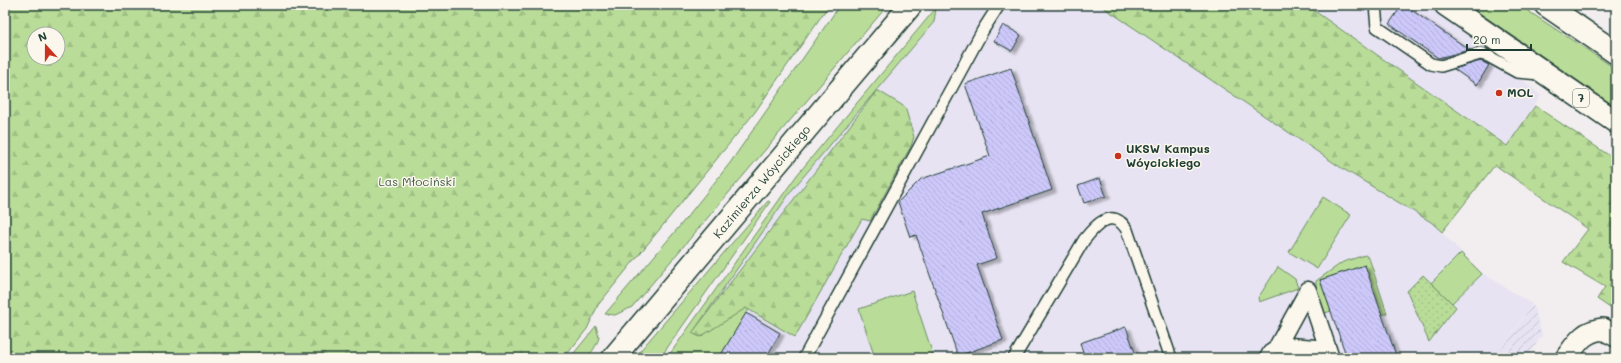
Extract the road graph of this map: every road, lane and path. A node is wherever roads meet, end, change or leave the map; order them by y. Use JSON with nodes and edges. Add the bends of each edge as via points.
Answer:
{"nodes":[{"id":1,"x":911,"y":5,"type":"edge"},
{"id":2,"x":999,"y":5,"type":"edge"},
{"id":3,"x":1375,"y":5,"type":"edge"},
{"id":4,"x":1446,"y":5,"type":"edge"},
{"id":5,"x":1546,"y":5,"type":"edge"},
{"id":6,"x":1616,"y":53,"type":"edge"},
{"id":7,"x":1547,"y":74,"type":"junction"},
{"id":8,"x":1616,"y":122,"type":"edge"},
{"id":9,"x":1616,"y":336,"type":"edge"},
{"id":10,"x":1278,"y":345,"type":"junction"},
{"id":11,"x":1329,"y":354,"type":"edge"},
{"id":12,"x":613,"y":358,"type":"edge"},
{"id":13,"x":804,"y":358,"type":"edge"},
{"id":14,"x":1014,"y":358,"type":"edge"},
{"id":15,"x":1171,"y":358,"type":"edge"},
{"id":16,"x":1265,"y":358,"type":"edge"},
{"id":17,"x":1566,"y":358,"type":"edge"}],
"edges":[{"from":1,"to":12,"type":"main road","name":"Kazimierza Wóycickiego"},
{"from":2,"to":13,"type":"lane"},
{"from":3,"to":7,"type":"lane","via":[[1377,27],[1431,64],[1441,66],[1480,54],[1517,72]]},
{"from":4,"to":7,"type":"main road","number":"7"},
{"from":5,"to":6,"type":"main road"},
{"from":7,"to":8,"type":"main road","number":"7"},
{"from":9,"to":17,"type":"street","via":[[1603,330],[1586,333]]},
{"from":10,"to":11,"type":"street"},
{"from":10,"to":11,"type":"street","via":[[1308,290]]},
{"from":10,"to":16,"type":"lane","via":[[1269,351]]},
{"from":14,"to":15,"type":"lane","via":[[1084,240],[1099,223],[1110,219],[1121,222],[1127,230]]}]}
